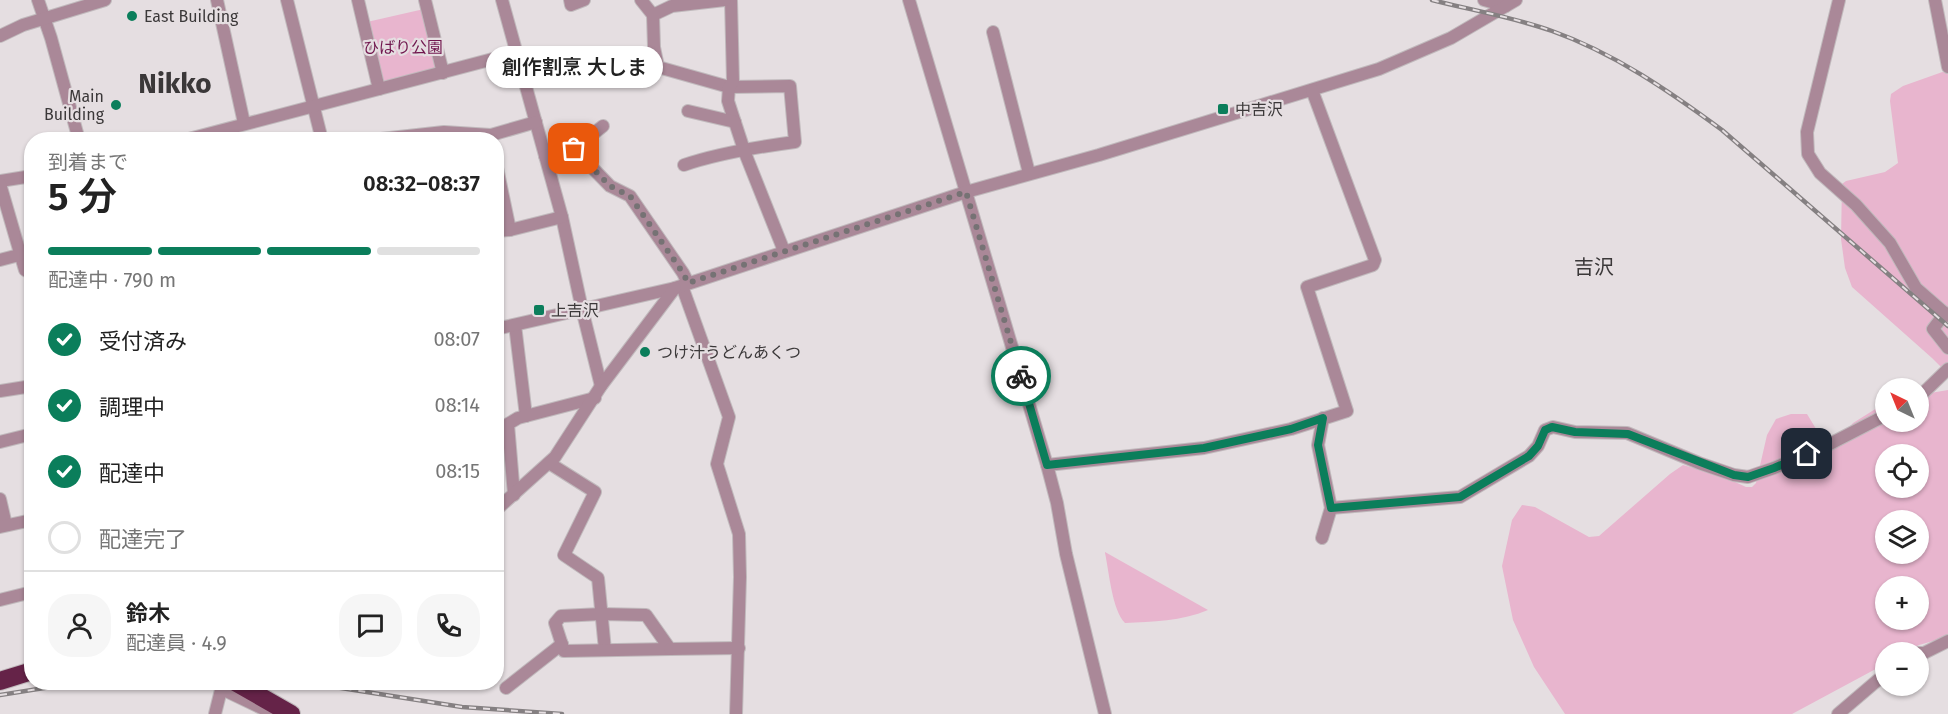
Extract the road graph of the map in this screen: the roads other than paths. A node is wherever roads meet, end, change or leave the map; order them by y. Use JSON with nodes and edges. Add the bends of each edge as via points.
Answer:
{"nodes":[{"id":1,"x":38,"y":0,"type":"edge"},
{"id":2,"x":105,"y":0,"type":"edge"},
{"id":3,"x":217,"y":0,"type":"edge"},
{"id":4,"x":287,"y":0,"type":"edge"},
{"id":5,"x":358,"y":0,"type":"edge"},
{"id":6,"x":425,"y":0,"type":"edge"},
{"id":7,"x":502,"y":0,"type":"edge"},
{"id":8,"x":570,"y":0,"type":"edge"},
{"id":9,"x":584,"y":0,"type":"edge"},
{"id":10,"x":641,"y":0,"type":"edge"},
{"id":11,"x":725,"y":0,"type":"edge"},
{"id":12,"x":731,"y":0,"type":"edge"},
{"id":13,"x":909,"y":0,"type":"edge"},
{"id":14,"x":1484,"y":0,"type":"edge"},
{"id":15,"x":1839,"y":0,"type":"edge"},
{"id":16,"x":1935,"y":0,"type":"edge"},
{"id":17,"x":1511,"y":3,"type":"edge"},
{"id":18,"x":653,"y":15,"type":"junction"},
{"id":19,"x":45,"y":18,"type":"junction"},
{"id":20,"x":993,"y":32,"type":"dead end"},
{"id":21,"x":0,"y":36,"type":"edge"},
{"id":22,"x":516,"y":53,"type":"junction"},
{"id":23,"x":1948,"y":67,"type":"edge"},
{"id":24,"x":443,"y":73,"type":"junction"},
{"id":25,"x":729,"y":87,"type":"junction"},
{"id":26,"x":379,"y":89,"type":"junction"},
{"id":27,"x":1312,"y":90,"type":"junction"},
{"id":28,"x":314,"y":105,"type":"junction"},
{"id":29,"x":688,"y":111,"type":"dead end"},
{"id":30,"x":536,"y":122,"type":"junction"},
{"id":31,"x":735,"y":122,"type":"junction"},
{"id":32,"x":244,"y":123,"type":"junction"},
{"id":33,"x":603,"y":126,"type":"dead end"},
{"id":34,"x":77,"y":132,"type":"edge"},
{"id":35,"x":213,"y":132,"type":"edge"},
{"id":36,"x":320,"y":132,"type":"edge"},
{"id":37,"x":504,"y":133,"type":"edge"},
{"id":38,"x":574,"y":149,"type":"junction"},
{"id":39,"x":745,"y":149,"type":"junction"},
{"id":40,"x":545,"y":156,"type":"junction"},
{"id":41,"x":684,"y":165,"type":"dead end"},
{"id":42,"x":1029,"y":173,"type":"junction"},
{"id":43,"x":24,"y":178,"type":"edge"},
{"id":44,"x":0,"y":182,"type":"edge"},
{"id":45,"x":966,"y":192,"type":"junction"},
{"id":46,"x":504,"y":201,"type":"edge"},
{"id":47,"x":562,"y":217,"type":"junction"},
{"id":48,"x":504,"y":230,"type":"edge"},
{"id":49,"x":510,"y":230,"type":"junction"},
{"id":50,"x":784,"y":251,"type":"junction"},
{"id":51,"x":19,"y":255,"type":"junction"},
{"id":52,"x":0,"y":260,"type":"edge"},
{"id":53,"x":24,"y":268,"type":"edge"},
{"id":54,"x":682,"y":286,"type":"junction"},
{"id":55,"x":582,"y":309,"type":"junction"},
{"id":56,"x":1947,"y":314,"type":"edge"},
{"id":57,"x":515,"y":325,"type":"junction"},
{"id":58,"x":504,"y":327,"type":"edge"},
{"id":59,"x":1948,"y":348,"type":"edge"},
{"id":60,"x":1948,"y":369,"type":"edge"},
{"id":61,"x":24,"y":387,"type":"edge"},
{"id":62,"x":1929,"y":387,"type":"edge"},
{"id":63,"x":0,"y":391,"type":"edge"},
{"id":64,"x":598,"y":392,"type":"junction"},
{"id":65,"x":526,"y":416,"type":"junction"},
{"id":66,"x":1323,"y":418,"type":"junction"},
{"id":67,"x":1875,"y":421,"type":"edge"},
{"id":68,"x":24,"y":436,"type":"edge"},
{"id":69,"x":0,"y":442,"type":"edge"},
{"id":70,"x":549,"y":463,"type":"junction"},
{"id":71,"x":1047,"y":465,"type":"junction"},
{"id":72,"x":514,"y":495,"type":"junction"},
{"id":73,"x":0,"y":499,"type":"edge"},
{"id":74,"x":504,"y":503,"type":"edge"},
{"id":75,"x":1331,"y":508,"type":"junction"},
{"id":76,"x":24,"y":522,"type":"edge"},
{"id":77,"x":3,"y":526,"type":"edge"},
{"id":78,"x":1322,"y":538,"type":"dead end"},
{"id":79,"x":24,"y":594,"type":"edge"},
{"id":80,"x":0,"y":600,"type":"edge"},
{"id":81,"x":601,"y":614,"type":"junction"},
{"id":82,"x":1948,"y":641,"type":"edge"},
{"id":83,"x":562,"y":644,"type":"junction"},
{"id":84,"x":739,"y":648,"type":"junction"},
{"id":85,"x":670,"y":649,"type":"junction"},
{"id":86,"x":605,"y":650,"type":"junction"},
{"id":87,"x":1929,"y":650,"type":"edge"},
{"id":88,"x":24,"y":674,"type":"edge"},
{"id":89,"x":0,"y":681,"type":"edge"},
{"id":90,"x":1875,"y":682,"type":"edge"},
{"id":91,"x":506,"y":688,"type":"dead end"},
{"id":92,"x":225,"y":690,"type":"edge"},
{"id":93,"x":236,"y":690,"type":"edge"},
{"id":94,"x":240,"y":690,"type":"edge"},
{"id":95,"x":215,"y":714,"type":"edge"},
{"id":96,"x":274,"y":714,"type":"edge"},
{"id":97,"x":291,"y":714,"type":"edge"},
{"id":98,"x":736,"y":714,"type":"edge"},
{"id":99,"x":1105,"y":714,"type":"edge"},
{"id":100,"x":1838,"y":714,"type":"edge"}],
"edges":[{"from":1,"to":19,"type":"street"},
{"from":2,"to":19,"type":"street"},
{"from":3,"to":32,"type":"street"},
{"from":4,"to":28,"type":"street"},
{"from":5,"to":26,"type":"street"},
{"from":6,"to":24,"type":"street"},
{"from":7,"to":22,"type":"street"},
{"from":8,"to":9,"type":"street","via":[[571,5]]},
{"from":10,"to":18,"type":"street"},
{"from":11,"to":18,"type":"street","via":[[672,6]]},
{"from":12,"to":25,"type":"street","via":[[733,82]]},
{"from":13,"to":45,"type":"street"},
{"from":14,"to":17,"type":"street"},
{"from":15,"to":56,"type":"street","via":[[1807,132],[1808,154],[1820,173],[1890,243],[1916,288]]},
{"from":16,"to":23,"type":"street"},
{"from":17,"to":27,"type":"street","via":[[1451,38],[1398,62]]},
{"from":18,"to":25,"type":"street","via":[[658,68]]},
{"from":19,"to":21,"type":"street"},
{"from":19,"to":34,"type":"street"},
{"from":20,"to":42,"type":"street"},
{"from":22,"to":24,"type":"street"},
{"from":22,"to":30,"type":"street"},
{"from":24,"to":26,"type":"street"},
{"from":25,"to":31,"type":"street","via":[[728,101]]},
{"from":25,"to":39,"type":"street","via":[[790,86],[795,142]]},
{"from":26,"to":28,"type":"street"},
{"from":27,"to":42,"type":"street"},
{"from":27,"to":66,"type":"street","via":[[1375,260],[1373,265],[1307,287],[1347,411]]},
{"from":28,"to":32,"type":"street"},
{"from":28,"to":36,"type":"street"},
{"from":29,"to":31,"type":"street"},
{"from":30,"to":37,"type":"street"},
{"from":30,"to":40,"type":"street"},
{"from":31,"to":39,"type":"street"},
{"from":32,"to":35,"type":"street"},
{"from":33,"to":38,"type":"street"},
{"from":38,"to":40,"type":"street"},
{"from":38,"to":54,"type":"street","via":[[610,186],[630,196],[683,273]]},
{"from":39,"to":41,"type":"street"},
{"from":39,"to":50,"type":"street"},
{"from":40,"to":47,"type":"street"},
{"from":42,"to":45,"type":"street"},
{"from":43,"to":44,"type":"street"},
{"from":44,"to":51,"type":"street"},
{"from":45,"to":50,"type":"street"},
{"from":45,"to":71,"type":"street"},
{"from":46,"to":49,"type":"street"},
{"from":47,"to":49,"type":"street"},
{"from":47,"to":55,"type":"street"},
{"from":48,"to":49,"type":"street"},
{"from":50,"to":54,"type":"street"},
{"from":51,"to":52,"type":"street"},
{"from":51,"to":53,"type":"street"},
{"from":54,"to":55,"type":"street"},
{"from":54,"to":64,"type":"street"},
{"from":54,"to":84,"type":"street","via":[[729,417],[717,464],[738,534]]},
{"from":55,"to":57,"type":"street"},
{"from":55,"to":64,"type":"street"},
{"from":56,"to":59,"type":"street","via":[[1933,329]]},
{"from":57,"to":58,"type":"street"},
{"from":57,"to":65,"type":"street"},
{"from":60,"to":62,"type":"street"},
{"from":61,"to":63,"type":"street"},
{"from":64,"to":65,"type":"street"},
{"from":64,"to":70,"type":"street"},
{"from":65,"to":72,"type":"street","via":[[508,424]]},
{"from":66,"to":71,"type":"street","via":[[1204,448]]},
{"from":66,"to":75,"type":"street","via":[[1318,445]]},
{"from":67,"to":75,"type":"street","via":[[1824,447],[1748,477],[1699,463],[1628,434],[1552,427],[1545,430],[1529,456],[1460,497]]},
{"from":68,"to":69,"type":"street"},
{"from":70,"to":72,"type":"street"},
{"from":70,"to":81,"type":"street","via":[[595,492],[564,555],[598,578]]},
{"from":71,"to":99,"type":"street"},
{"from":72,"to":74,"type":"street"},
{"from":73,"to":77,"type":"street"},
{"from":75,"to":78,"type":"street"},
{"from":76,"to":77,"type":"street"},
{"from":79,"to":80,"type":"street"},
{"from":81,"to":83,"type":"street","via":[[561,616],[555,623]]},
{"from":81,"to":85,"type":"street","via":[[646,615]]},
{"from":81,"to":86,"type":"street"},
{"from":82,"to":87,"type":"street"},
{"from":83,"to":86,"type":"street","via":[[564,651]]},
{"from":83,"to":91,"type":"street"},
{"from":84,"to":85,"type":"street"},
{"from":84,"to":98,"type":"street"},
{"from":85,"to":86,"type":"street"},
{"from":88,"to":89,"type":"highway"},
{"from":90,"to":100,"type":"street"},
{"from":92,"to":95,"type":"street"},
{"from":93,"to":96,"type":"street"},
{"from":94,"to":97,"type":"highway"}]}
